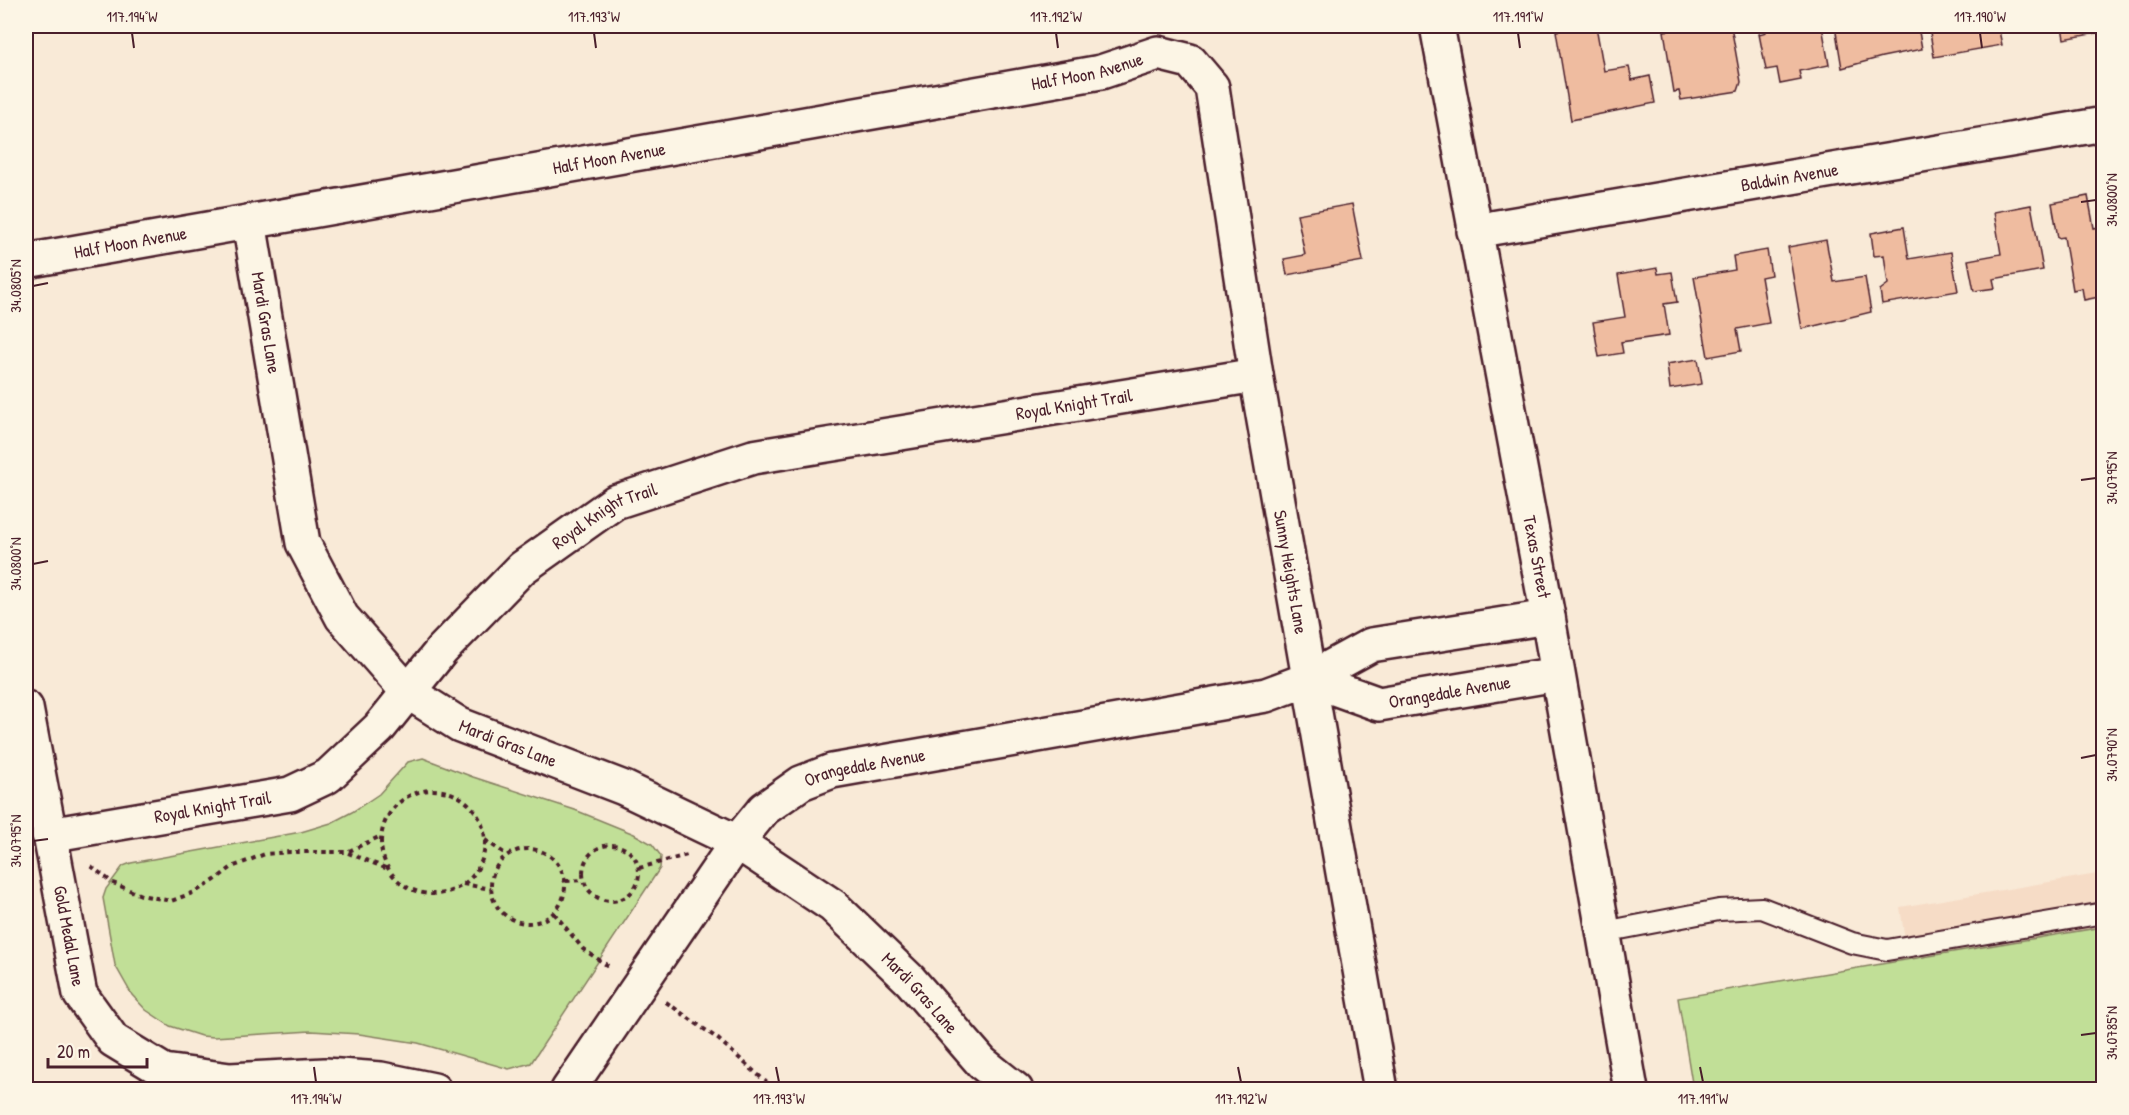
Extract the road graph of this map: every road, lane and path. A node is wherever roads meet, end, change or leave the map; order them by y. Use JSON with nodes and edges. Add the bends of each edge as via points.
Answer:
{"nodes":[{"id":1,"x":1437,"y":26,"type":"edge"},
{"id":2,"x":1190,"y":61,"type":"joint"},
{"id":3,"x":2103,"y":124,"type":"edge"},
{"id":4,"x":249,"y":222,"type":"junction"},
{"id":5,"x":1474,"y":231,"type":"junction"},
{"id":6,"x":26,"y":261,"type":"edge"},
{"id":7,"x":1256,"y":375,"type":"junction"},
{"id":8,"x":1548,"y":617,"type":"junction"},
{"id":9,"x":1557,"y":674,"type":"junction"},
{"id":10,"x":1309,"y":679,"type":"junction"},
{"id":11,"x":408,"y":692,"type":"junction"},
{"id":12,"x":26,"y":708,"type":"edge"},
{"id":13,"x":49,"y":834,"type":"junction"},
{"id":14,"x":381,"y":836,"type":"junction"},
{"id":15,"x":485,"y":840,"type":"junction"},
{"id":16,"x":737,"y":842,"type":"junction"},
{"id":17,"x":347,"y":852,"type":"junction"},
{"id":18,"x":507,"y":855,"type":"junction"},
{"id":19,"x":388,"y":869,"type":"junction"},
{"id":20,"x":584,"y":880,"type":"junction"},
{"id":21,"x":566,"y":881,"type":"junction"},
{"id":22,"x":463,"y":884,"type":"junction"},
{"id":23,"x":491,"y":889,"type":"junction"},
{"id":24,"x":554,"y":913,"type":"junction"},
{"id":25,"x":2103,"y":913,"type":"edge"},
{"id":26,"x":1604,"y":932,"type":"junction"},
{"id":27,"x":640,"y":985,"type":"junction"},
{"id":28,"x":434,"y":1089,"type":"edge"},
{"id":29,"x":568,"y":1089,"type":"edge"},
{"id":30,"x":775,"y":1089,"type":"edge"},
{"id":31,"x":1016,"y":1089,"type":"edge"},
{"id":32,"x":1381,"y":1089,"type":"edge"},
{"id":33,"x":1631,"y":1089,"type":"edge"}],
"edges":[{"from":1,"to":5,"type":"street","name":"Texas Street"},
{"from":2,"to":4,"type":"street","name":"Half Moon Avenue","via":[[1158,53],[1101,72]]},
{"from":2,"to":7,"type":"street","name":"Sunny Heights Lane","via":[[1212,87]]},
{"from":3,"to":5,"type":"street","name":"Baldwin Avenue"},
{"from":4,"to":6,"type":"street","name":"Half Moon Avenue"},
{"from":4,"to":11,"type":"street","name":"Mardi Gras Lane","via":[[303,543],[342,617]]},
{"from":5,"to":8,"type":"street","name":"Texas Street"},
{"from":7,"to":10,"type":"street","name":"Sunny Heights Lane"},
{"from":7,"to":11,"type":"street","name":"Royal Knight Trail","via":[[753,457],[615,502],[522,568],[442,650]]},
{"from":8,"to":9,"type":"street","name":"Texas Street"},
{"from":8,"to":10,"type":"street","name":"Orangedale Avenue","via":[[1371,645]]},
{"from":9,"to":10,"type":"street","name":"Orangedale Avenue","via":[[1379,705]]},
{"from":9,"to":26,"type":"street","name":"Texas Street"},
{"from":10,"to":16,"type":"street","name":"Orangedale Avenue","via":[[1266,695],[832,771],[801,783],[764,809]]},
{"from":10,"to":32,"type":"street","name":"Sunny Heights Lane"},
{"from":11,"to":13,"type":"street","name":"Royal Knight Trail","via":[[379,728],[328,776],[290,794]]},
{"from":11,"to":16,"type":"street","name":"Mardi Gras Lane","via":[[460,725],[624,788]]},
{"from":12,"to":13,"type":"street","name":"Gold Medal Lane"},
{"from":13,"to":17,"type":"path","via":[[113,883],[141,895],[171,901],[205,886],[232,867],[265,854]]},
{"from":13,"to":28,"type":"street","name":"Gold Medal Lane","via":[[80,993],[113,1040],[164,1071],[230,1080],[325,1075],[381,1079]]},
{"from":14,"to":15,"type":"path","via":[[385,820],[395,806],[426,790],[444,791],[472,808],[482,823]]},
{"from":14,"to":17,"type":"path"},
{"from":14,"to":19,"type":"path","via":[[381,853]]},
{"from":15,"to":18,"type":"path"},
{"from":15,"to":22,"type":"path","via":[[483,857]]},
{"from":16,"to":27,"type":"street","name":"Orangedale Avenue"},
{"from":16,"to":31,"type":"street","name":"Mardi Gras Lane","via":[[832,906],[910,980],[982,1063]]},
{"from":17,"to":19,"type":"path"},
{"from":18,"to":21,"type":"path","via":[[531,849],[544,852],[554,859]]},
{"from":18,"to":23,"type":"path","via":[[492,876]]},
{"from":19,"to":22,"type":"path","via":[[414,891],[448,892]]},
{"from":20,"to":20,"type":"path","via":[[585,862],[605,845],[622,847],[636,859],[639,868],[635,886],[612,900],[594,895]]},
{"from":20,"to":21,"type":"path"},
{"from":21,"to":24,"type":"path","via":[[561,904]]},
{"from":22,"to":23,"type":"path"},
{"from":23,"to":24,"type":"path","via":[[494,902],[510,919],[533,923]]},
{"from":24,"to":27,"type":"path","via":[[583,949]]},
{"from":25,"to":26,"type":"lane","via":[[1887,950],[1852,943],[1762,908],[1719,910]]},
{"from":26,"to":33,"type":"street","name":"Texas Street"},
{"from":27,"to":29,"type":"street","name":"Orangedale Avenue"},
{"from":27,"to":30,"type":"path","via":[[718,1039]]}]}
